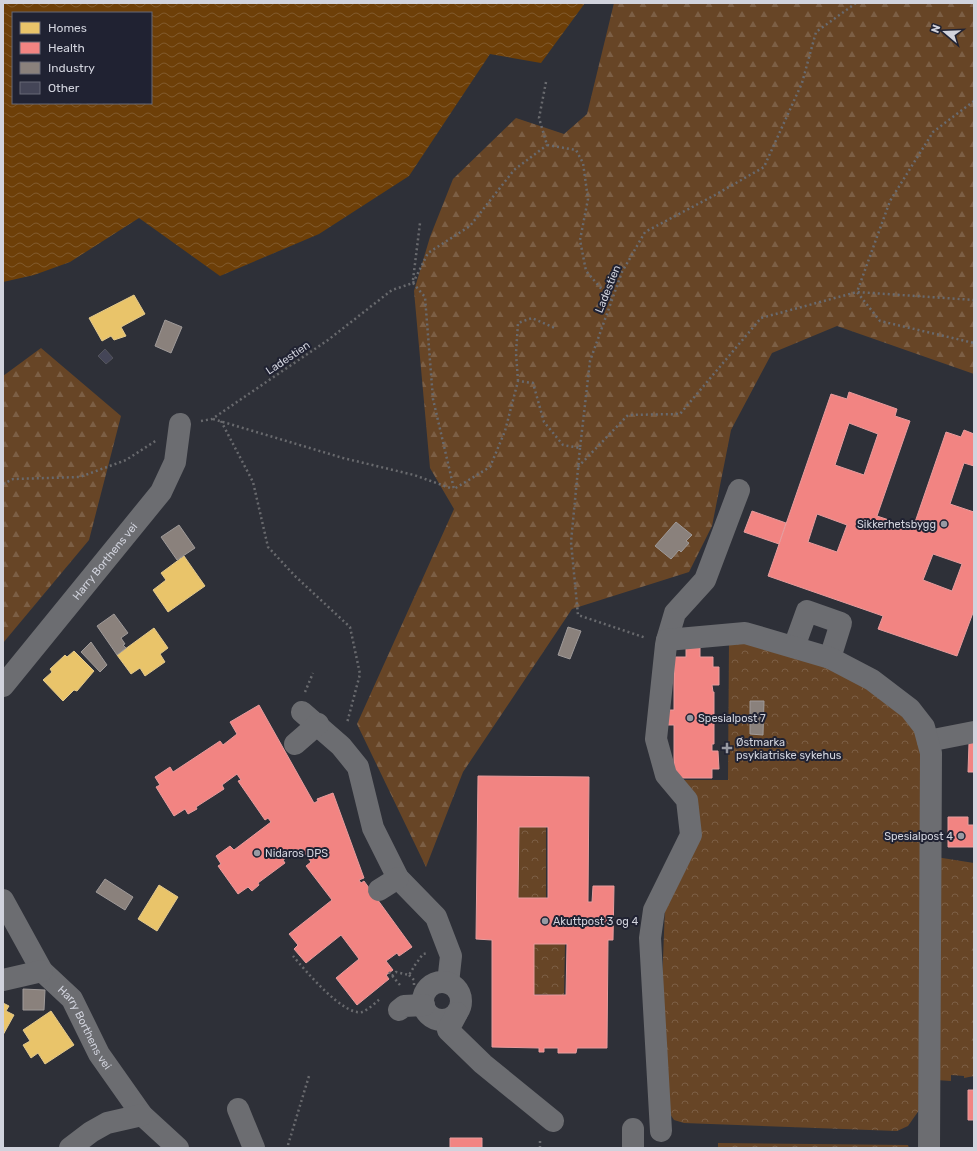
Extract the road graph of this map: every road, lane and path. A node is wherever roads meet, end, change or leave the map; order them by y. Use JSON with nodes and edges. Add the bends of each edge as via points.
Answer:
{"nodes":[{"id":1,"x":856,"y":3,"type":"edge"},
{"id":2,"x":546,"y":82,"type":"dead end"},
{"id":3,"x":974,"y":101,"type":"edge"},
{"id":4,"x":548,"y":145,"type":"junction"},
{"id":5,"x":420,"y":223,"type":"dead end"},
{"id":6,"x":413,"y":283,"type":"junction"},
{"id":7,"x":857,"y":292,"type":"junction"},
{"id":8,"x":611,"y":300,"type":"junction"},
{"id":9,"x":974,"y":300,"type":"edge"},
{"id":10,"x":555,"y":328,"type":"dead end"},
{"id":11,"x":974,"y":344,"type":"edge"},
{"id":12,"x":518,"y":381,"type":"junction"},
{"id":13,"x":212,"y":419,"type":"junction"},
{"id":14,"x":221,"y":421,"type":"junction"},
{"id":15,"x":180,"y":424,"type":"junction"},
{"id":16,"x":580,"y":448,"type":"junction"},
{"id":17,"x":578,"y":467,"type":"junction"},
{"id":18,"x":3,"y":484,"type":"edge"},
{"id":19,"x":454,"y":490,"type":"junction"},
{"id":20,"x":739,"y":490,"type":"dead end"},
{"id":21,"x":666,"y":642,"type":"junction"},
{"id":22,"x":794,"y":648,"type":"junction"},
{"id":23,"x":830,"y":658,"type":"junction"},
{"id":24,"x":3,"y":686,"type":"edge"},
{"id":25,"x":974,"y":732,"type":"edge"},
{"id":26,"x":928,"y":740,"type":"junction"},
{"id":27,"x":295,"y":744,"type":"dead end"},
{"id":28,"x":341,"y":746,"type":"junction"},
{"id":29,"x":398,"y":878,"type":"junction"},
{"id":30,"x":379,"y":890,"type":"dead end"},
{"id":31,"x":3,"y":900,"type":"edge"},
{"id":32,"x":430,"y":953,"type":"dead end"},
{"id":33,"x":293,"y":956,"type":"dead end"},
{"id":34,"x":42,"y":971,"type":"junction"},
{"id":35,"x":389,"y":972,"type":"dead end"},
{"id":36,"x":409,"y":975,"type":"junction"},
{"id":37,"x":392,"y":976,"type":"junction"},
{"id":38,"x":3,"y":980,"type":"edge"},
{"id":39,"x":448,"y":984,"type":"junction"},
{"id":40,"x":400,"y":985,"type":"junction"},
{"id":41,"x":392,"y":999,"type":"junction"},
{"id":42,"x":424,"y":1005,"type":"junction"},
{"id":43,"x":457,"y":1013,"type":"junction"},
{"id":44,"x":309,"y":1076,"type":"dead end"},
{"id":45,"x":238,"y":1109,"type":"dead end"},
{"id":46,"x":142,"y":1115,"type":"junction"},
{"id":47,"x":552,"y":1121,"type":"dead end"},
{"id":48,"x":661,"y":1131,"type":"dead end"},
{"id":49,"x":288,"y":1145,"type":"dead end"},
{"id":50,"x":70,"y":1148,"type":"edge"},
{"id":51,"x":178,"y":1148,"type":"edge"},
{"id":52,"x":254,"y":1148,"type":"edge"},
{"id":53,"x":929,"y":1148,"type":"edge"}],
"edges":[{"from":1,"to":8,"type":"path","name":"Ladestien","via":[[816,32],[802,83],[764,167],[644,232],[622,272]]},
{"from":2,"to":4,"type":"path","via":[[539,118]]},
{"from":3,"to":7,"type":"path","via":[[933,132],[890,201]]},
{"from":4,"to":6,"type":"path","via":[[514,170],[470,226],[428,253]]},
{"from":4,"to":8,"type":"path","via":[[576,150],[584,164],[588,199],[580,240],[586,271]]},
{"from":5,"to":6,"type":"path"},
{"from":6,"to":13,"type":"path","name":"Ladestien","via":[[392,290],[328,340]]},
{"from":6,"to":19,"type":"path","via":[[425,297],[433,399]]},
{"from":7,"to":9,"type":"path"},
{"from":7,"to":11,"type":"path","via":[[880,321]]},
{"from":7,"to":17,"type":"path","via":[[761,318],[680,414],[628,415]]},
{"from":8,"to":16,"type":"path","name":"Ladestien","via":[[590,361]]},
{"from":10,"to":12,"type":"path","via":[[532,318],[518,323]]},
{"from":12,"to":16,"type":"path","via":[[533,383],[544,422],[563,445]]},
{"from":12,"to":19,"type":"path","via":[[505,431],[490,467]]},
{"from":13,"to":14,"type":"path","name":"Ladestien"},
{"from":13,"to":15,"type":"path","name":"Ladestien"},
{"from":14,"to":19,"type":"path","name":"Ladestien","via":[[343,458],[414,475]]},
{"from":14,"to":28,"type":"path","via":[[253,482],[268,547],[350,627],[360,674]]},
{"from":15,"to":18,"type":"path","name":"Ladestien","via":[[126,460],[80,477],[13,480]]},
{"from":15,"to":24,"type":"street","name":"Harry Borthens vei","via":[[175,462],[161,492]]},
{"from":16,"to":17,"type":"path","name":"Ladestien"},
{"from":17,"to":21,"type":"path","name":"Ladestien","via":[[571,542],[578,615]]},
{"from":20,"to":21,"type":"street","via":[[705,580],[675,613]]},
{"from":21,"to":22,"type":"street","via":[[745,633]]},
{"from":21,"to":48,"type":"street","via":[[656,739],[666,775],[687,800],[692,835],[654,910],[650,938]]},
{"from":22,"to":23,"type":"street"},
{"from":22,"to":23,"type":"street","via":[[807,611],[841,623]]},
{"from":23,"to":26,"type":"street","via":[[872,680],[910,709],[924,727]]},
{"from":25,"to":26,"type":"street"},
{"from":26,"to":53,"type":"street","via":[[931,753]]},
{"from":27,"to":28,"type":"street","via":[[310,718]]},
{"from":28,"to":29,"type":"street","via":[[358,767],[373,828]]},
{"from":29,"to":30,"type":"street"},
{"from":29,"to":39,"type":"street","via":[[436,917],[451,956]]},
{"from":31,"to":34,"type":"street","name":"Harry Borthens vei"},
{"from":32,"to":36,"type":"path","via":[[423,954]]},
{"from":33,"to":41,"type":"path","via":[[312,978],[354,1012],[363,1012]]},
{"from":34,"to":38,"type":"street"},
{"from":34,"to":46,"type":"street","name":"Harry Borthens vei","via":[[72,999],[99,1054]]},
{"from":35,"to":37,"type":"path"},
{"from":36,"to":37,"type":"path","via":[[396,972]]},
{"from":36,"to":40,"type":"path","via":[[414,980],[414,988]]},
{"from":37,"to":40,"type":"path"},
{"from":39,"to":42,"type":"street","via":[[442,982],[431,986],[424,995]]},
{"from":39,"to":43,"type":"street","via":[[454,986],[460,996],[461,1002]]},
{"from":40,"to":41,"type":"path"},
{"from":41,"to":42,"type":"street","via":[[404,1006]]},
{"from":42,"to":43,"type":"street","via":[[430,1016],[441,1020]]},
{"from":43,"to":47,"type":"street","via":[[448,1030],[483,1064]]},
{"from":44,"to":49,"type":"path"},
{"from":45,"to":52,"type":"street"},
{"from":46,"to":50,"type":"street","via":[[108,1123]]},
{"from":46,"to":51,"type":"street","name":"Harry Borthens vei"}]}
